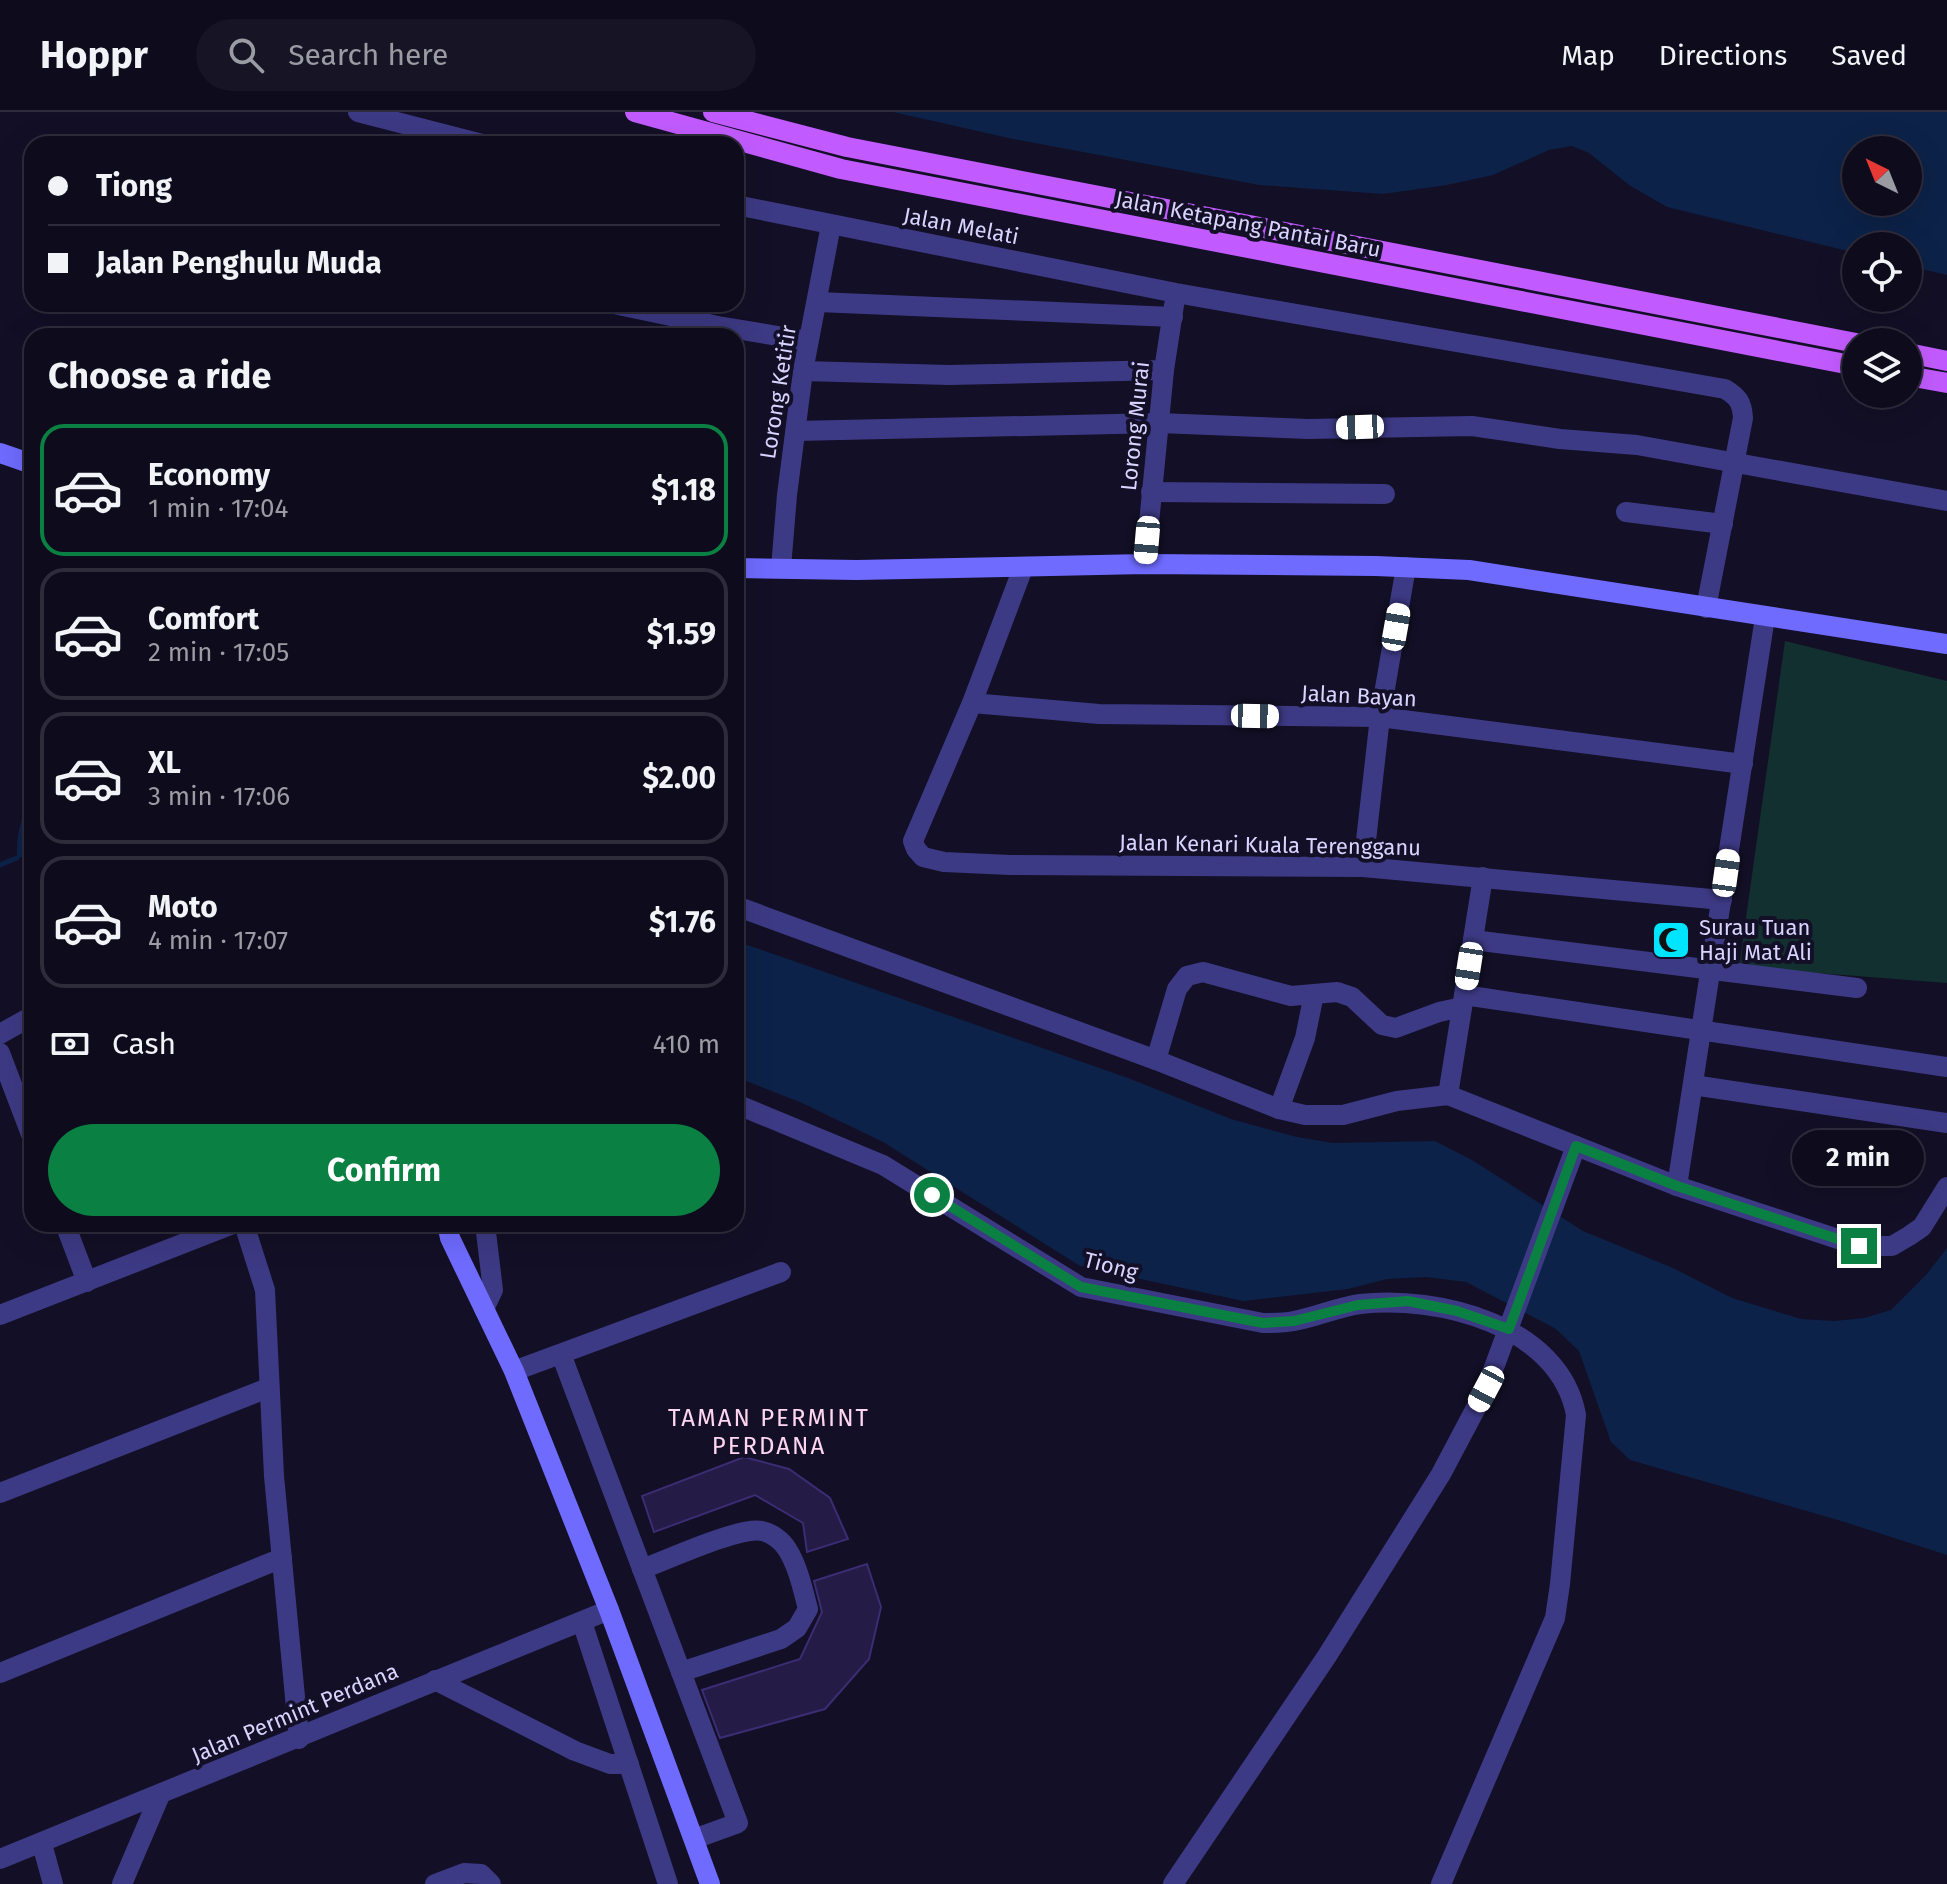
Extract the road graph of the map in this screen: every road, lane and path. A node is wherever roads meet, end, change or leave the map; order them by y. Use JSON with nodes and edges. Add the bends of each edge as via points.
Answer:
{"nodes":[{"id":1,"x":358,"y":112,"type":"edge"},
{"id":2,"x":635,"y":112,"type":"edge"},
{"id":3,"x":713,"y":112,"type":"edge"},
{"id":4,"x":451,"y":136,"type":"edge"},
{"id":5,"x":722,"y":136,"type":"edge"},
{"id":6,"x":744,"y":142,"type":"edge"},
{"id":7,"x":744,"y":207,"type":"edge"},
{"id":8,"x":831,"y":225,"type":"junction"},
{"id":9,"x":1176,"y":293,"type":"junction"},
{"id":10,"x":818,"y":302,"type":"junction"},
{"id":11,"x":652,"y":312,"type":"edge"},
{"id":12,"x":1173,"y":317,"type":"junction"},
{"id":13,"x":730,"y":328,"type":"edge"},
{"id":14,"x":744,"y":330,"type":"edge"},
{"id":15,"x":1842,"y":340,"type":"edge"},
{"id":16,"x":808,"y":341,"type":"junction"},
{"id":17,"x":1922,"y":356,"type":"edge"},
{"id":18,"x":1947,"y":361,"type":"edge"},
{"id":19,"x":1842,"y":363,"type":"edge"},
{"id":20,"x":1164,"y":370,"type":"junction"},
{"id":21,"x":803,"y":371,"type":"junction"},
{"id":22,"x":1922,"y":379,"type":"edge"},
{"id":23,"x":1947,"y":383,"type":"edge"},
{"id":24,"x":1159,"y":423,"type":"junction"},
{"id":25,"x":796,"y":431,"type":"junction"},
{"id":26,"x":0,"y":453,"type":"edge"},
{"id":27,"x":24,"y":461,"type":"edge"},
{"id":28,"x":1735,"y":464,"type":"junction"},
{"id":29,"x":1151,"y":492,"type":"junction"},
{"id":30,"x":1385,"y":494,"type":"dead end"},
{"id":31,"x":1947,"y":501,"type":"edge"},
{"id":32,"x":1626,"y":512,"type":"dead end"},
{"id":33,"x":1723,"y":524,"type":"junction"},
{"id":34,"x":1145,"y":564,"type":"junction"},
{"id":35,"x":1406,"y":567,"type":"junction"},
{"id":36,"x":744,"y":568,"type":"edge"},
{"id":37,"x":781,"y":568,"type":"junction"},
{"id":38,"x":1023,"y":568,"type":"junction"},
{"id":39,"x":1706,"y":608,"type":"junction"},
{"id":40,"x":1765,"y":617,"type":"junction"},
{"id":41,"x":1947,"y":644,"type":"edge"},
{"id":42,"x":972,"y":703,"type":"junction"},
{"id":43,"x":1380,"y":717,"type":"junction"},
{"id":44,"x":1743,"y":764,"type":"junction"},
{"id":45,"x":1363,"y":867,"type":"junction"},
{"id":46,"x":1483,"y":877,"type":"junction"},
{"id":47,"x":1722,"y":900,"type":"junction"},
{"id":48,"x":744,"y":909,"type":"edge"},
{"id":49,"x":1473,"y":940,"type":"junction"},
{"id":50,"x":1711,"y":970,"type":"junction"},
{"id":51,"x":1857,"y":988,"type":"dead end"},
{"id":52,"x":1314,"y":994,"type":"junction"},
{"id":53,"x":1463,"y":1001,"type":"junction"},
{"id":54,"x":24,"y":1020,"type":"edge"},
{"id":55,"x":1701,"y":1031,"type":"junction"},
{"id":56,"x":0,"y":1034,"type":"edge"},
{"id":57,"x":0,"y":1053,"type":"edge"},
{"id":58,"x":1156,"y":1060,"type":"junction"},
{"id":59,"x":1947,"y":1067,"type":"edge"},
{"id":60,"x":1693,"y":1085,"type":"junction"},
{"id":61,"x":1448,"y":1095,"type":"junction"},
{"id":62,"x":744,"y":1107,"type":"edge"},
{"id":63,"x":1279,"y":1109,"type":"junction"},
{"id":64,"x":24,"y":1116,"type":"edge"},
{"id":65,"x":1947,"y":1123,"type":"edge"},
{"id":66,"x":1576,"y":1146,"type":"junction"},
{"id":67,"x":1677,"y":1186,"type":"junction"},
{"id":68,"x":1947,"y":1187,"type":"edge"},
{"id":69,"x":68,"y":1232,"type":"edge"},
{"id":70,"x":213,"y":1232,"type":"edge"},
{"id":71,"x":247,"y":1232,"type":"edge"},
{"id":72,"x":449,"y":1232,"type":"edge"},
{"id":73,"x":486,"y":1232,"type":"edge"},
{"id":74,"x":781,"y":1272,"type":"dead end"},
{"id":75,"x":87,"y":1282,"type":"junction"},
{"id":76,"x":484,"y":1309,"type":"junction"},
{"id":77,"x":0,"y":1315,"type":"edge"},
{"id":78,"x":1512,"y":1321,"type":"junction"},
{"id":79,"x":561,"y":1354,"type":"junction"},
{"id":80,"x":514,"y":1371,"type":"junction"},
{"id":81,"x":268,"y":1388,"type":"junction"},
{"id":82,"x":0,"y":1493,"type":"edge"},
{"id":83,"x":282,"y":1558,"type":"junction"},
{"id":84,"x":642,"y":1569,"type":"junction"},
{"id":85,"x":609,"y":1610,"type":"junction"},
{"id":86,"x":582,"y":1622,"type":"junction"},
{"id":87,"x":681,"y":1672,"type":"junction"},
{"id":88,"x":0,"y":1673,"type":"edge"},
{"id":89,"x":435,"y":1680,"type":"junction"},
{"id":90,"x":299,"y":1739,"type":"junction"},
{"id":91,"x":629,"y":1764,"type":"junction"},
{"id":92,"x":160,"y":1795,"type":"junction"},
{"id":93,"x":694,"y":1839,"type":"junction"},
{"id":94,"x":42,"y":1844,"type":"junction"},
{"id":95,"x":0,"y":1859,"type":"edge"},
{"id":96,"x":53,"y":1884,"type":"edge"},
{"id":97,"x":122,"y":1884,"type":"edge"},
{"id":98,"x":435,"y":1884,"type":"edge"},
{"id":99,"x":491,"y":1884,"type":"edge"},
{"id":100,"x":668,"y":1884,"type":"edge"},
{"id":101,"x":710,"y":1884,"type":"edge"},
{"id":102,"x":1173,"y":1884,"type":"edge"},
{"id":103,"x":1441,"y":1884,"type":"edge"}],
"edges":[{"from":1,"to":4,"type":"street"},
{"from":2,"to":5,"type":"main road","name":"Jalan Ketapang Pantai Baru"},
{"from":3,"to":15,"type":"main road","name":"Jalan Ketapang Pantai Baru","via":[[847,147]]},
{"from":6,"to":19,"type":"main road","name":"Jalan Ketapang Pantai Baru","via":[[841,169]]},
{"from":7,"to":8,"type":"street","name":"Jalan Melati"},
{"from":8,"to":9,"type":"street","name":"Jalan Melati"},
{"from":8,"to":10,"type":"street","name":"Lorong Ketitir"},
{"from":9,"to":12,"type":"street","name":"Lorong Murai"},
{"from":9,"to":28,"type":"street","name":"Jalan Melati","via":[[1725,389],[1743,405]]},
{"from":10,"to":12,"type":"street"},
{"from":10,"to":16,"type":"street","name":"Lorong Ketitir"},
{"from":11,"to":13,"type":"street"},
{"from":12,"to":20,"type":"street","name":"Lorong Murai"},
{"from":14,"to":16,"type":"street"},
{"from":16,"to":21,"type":"street","name":"Lorong Ketitir"},
{"from":17,"to":18,"type":"main road"},
{"from":20,"to":21,"type":"street","via":[[964,375]]},
{"from":20,"to":24,"type":"street","name":"Lorong Murai"},
{"from":21,"to":25,"type":"street","name":"Lorong Ketitir"},
{"from":22,"to":23,"type":"main road"},
{"from":24,"to":25,"type":"street"},
{"from":24,"to":28,"type":"street","via":[[1308,429],[1472,426],[1637,445]]},
{"from":24,"to":29,"type":"street","name":"Lorong Murai"},
{"from":25,"to":37,"type":"street","name":"Lorong Ketitir"},
{"from":26,"to":27,"type":"street"},
{"from":28,"to":31,"type":"street"},
{"from":28,"to":33,"type":"street"},
{"from":29,"to":30,"type":"street"},
{"from":29,"to":34,"type":"street","name":"Lorong Murai"},
{"from":32,"to":33,"type":"street"},
{"from":33,"to":39,"type":"street"},
{"from":34,"to":35,"type":"street"},
{"from":34,"to":38,"type":"street"},
{"from":35,"to":39,"type":"street","via":[[1469,570]]},
{"from":35,"to":43,"type":"street"},
{"from":36,"to":37,"type":"street"},
{"from":37,"to":38,"type":"street"},
{"from":38,"to":42,"type":"street"},
{"from":39,"to":40,"type":"street"},
{"from":40,"to":41,"type":"street"},
{"from":40,"to":44,"type":"street"},
{"from":42,"to":43,"type":"street","name":"Jalan Bayan","via":[[1099,714]]},
{"from":42,"to":45,"type":"street","name":"Jalan Kenari Kuala Terengganu","via":[[913,841],[923,857],[1010,865]]},
{"from":43,"to":44,"type":"street","name":"Jalan Bayan"},
{"from":43,"to":45,"type":"street"},
{"from":44,"to":47,"type":"street"},
{"from":45,"to":46,"type":"street","name":"Jalan Kenari Kuala Terengganu"},
{"from":46,"to":47,"type":"street","name":"Jalan Kenari Kuala Terengganu"},
{"from":46,"to":49,"type":"street"},
{"from":47,"to":50,"type":"street"},
{"from":48,"to":58,"type":"street"},
{"from":49,"to":50,"type":"street"},
{"from":49,"to":53,"type":"street"},
{"from":50,"to":51,"type":"street"},
{"from":50,"to":55,"type":"street"},
{"from":52,"to":53,"type":"street","via":[[1352,997],[1372,1019],[1396,1028]]},
{"from":52,"to":58,"type":"street","via":[[1291,996],[1203,972],[1187,976],[1177,989]]},
{"from":52,"to":63,"type":"street","via":[[1305,1038]]},
{"from":53,"to":55,"type":"street"},
{"from":53,"to":61,"type":"street"},
{"from":54,"to":56,"type":"street"},
{"from":55,"to":59,"type":"street"},
{"from":55,"to":60,"type":"street"},
{"from":57,"to":64,"type":"street"},
{"from":58,"to":63,"type":"street"},
{"from":60,"to":65,"type":"street"},
{"from":60,"to":67,"type":"street"},
{"from":61,"to":63,"type":"street","via":[[1343,1115]]},
{"from":61,"to":66,"type":"street"},
{"from":62,"to":78,"type":"street","name":"Tiong","via":[[883,1165],[1081,1287],[1263,1323],[1408,1301]]},
{"from":66,"to":67,"type":"street"},
{"from":66,"to":78,"type":"street"},
{"from":67,"to":68,"type":"street","via":[[1859,1246],[1892,1246],[1909,1236],[1922,1227]]},
{"from":69,"to":75,"type":"street"},
{"from":70,"to":75,"type":"street"},
{"from":71,"to":81,"type":"street","via":[[265,1290]]},
{"from":72,"to":76,"type":"street"},
{"from":73,"to":76,"type":"street","via":[[493,1290]]},
{"from":74,"to":79,"type":"street"},
{"from":75,"to":77,"type":"street"},
{"from":76,"to":80,"type":"street"},
{"from":78,"to":102,"type":"street","via":[[1486,1389],[1441,1474],[1327,1656]]},
{"from":78,"to":103,"type":"street","via":[[1551,1364],[1574,1402],[1576,1430],[1558,1603]]},
{"from":79,"to":80,"type":"street"},
{"from":79,"to":84,"type":"street"},
{"from":80,"to":85,"type":"street"},
{"from":81,"to":82,"type":"street"},
{"from":81,"to":83,"type":"street"},
{"from":83,"to":88,"type":"street"},
{"from":83,"to":90,"type":"street"},
{"from":84,"to":87,"type":"street"},
{"from":84,"to":87,"type":"street","via":[[760,1530],[787,1549],[800,1580],[808,1609],[797,1628],[781,1639]]},
{"from":85,"to":86,"type":"street","name":"Jalan Permint Perdana"},
{"from":85,"to":93,"type":"street"},
{"from":86,"to":89,"type":"street","name":"Jalan Permint Perdana"},
{"from":86,"to":91,"type":"street"},
{"from":87,"to":93,"type":"street","via":[[738,1823]]},
{"from":89,"to":90,"type":"street","name":"Jalan Permint Perdana"},
{"from":89,"to":91,"type":"street","via":[[575,1751],[610,1764]]},
{"from":90,"to":92,"type":"street","name":"Jalan Permint Perdana"},
{"from":91,"to":100,"type":"street"},
{"from":92,"to":94,"type":"street","name":"Jalan Permint Perdana"},
{"from":92,"to":97,"type":"street"},
{"from":93,"to":101,"type":"street"},
{"from":94,"to":95,"type":"street","name":"Jalan Permint Perdana"},
{"from":94,"to":96,"type":"street"},
{"from":98,"to":99,"type":"street","via":[[464,1873],[481,1874]]}]}
